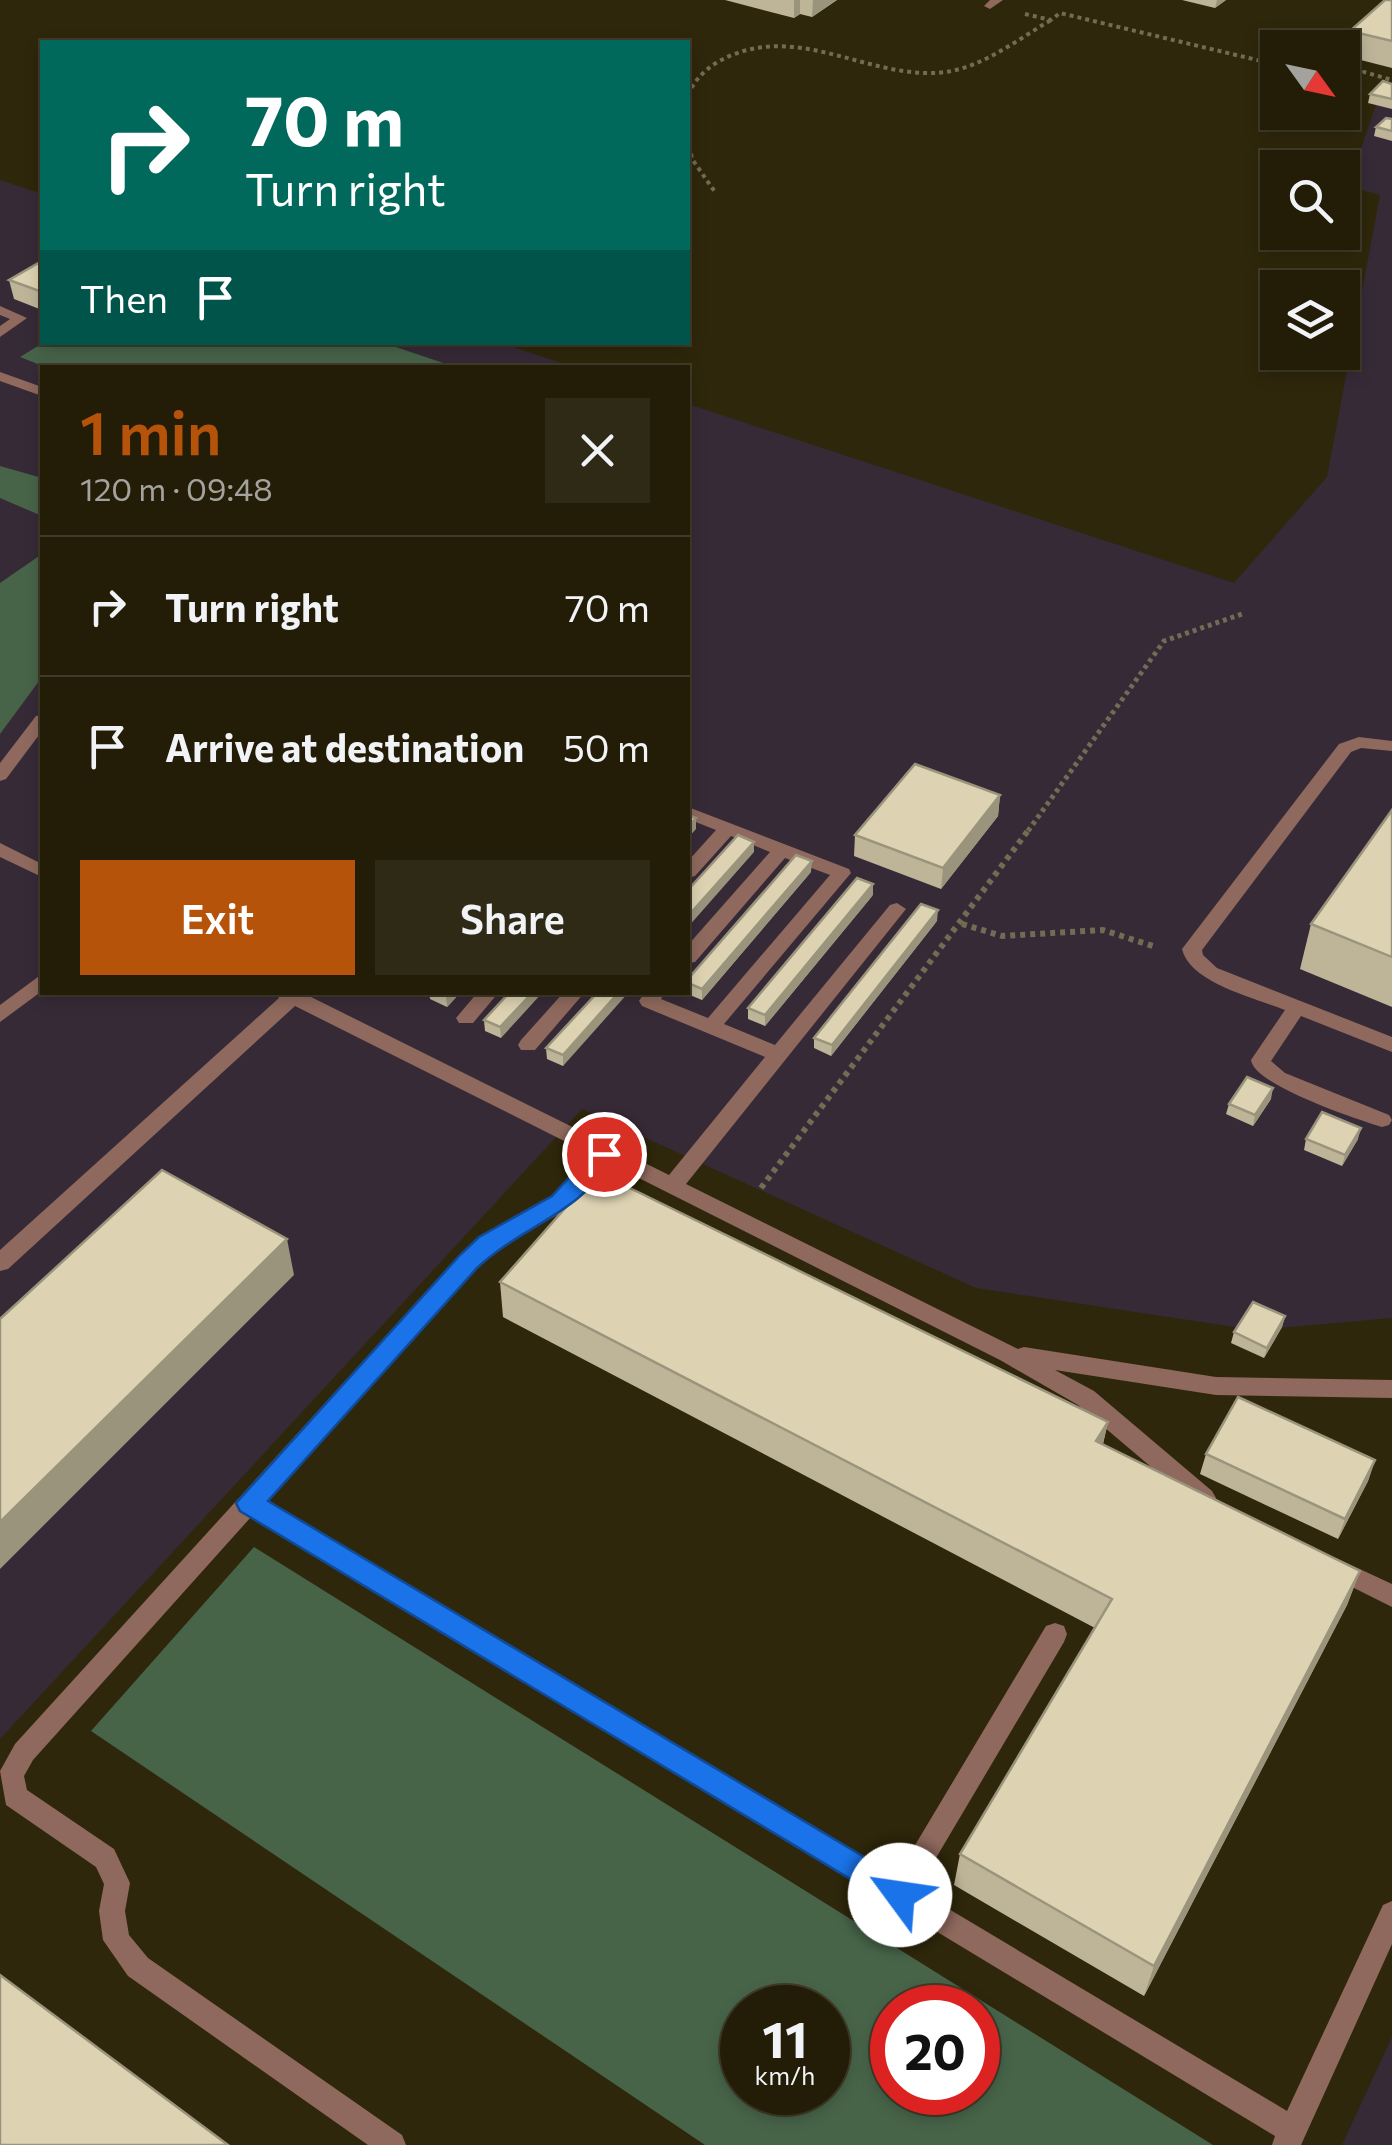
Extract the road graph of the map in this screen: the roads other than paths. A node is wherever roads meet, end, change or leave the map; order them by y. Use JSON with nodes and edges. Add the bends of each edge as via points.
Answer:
{"nodes":[{"id":1,"x":0,"y":310,"type":"edge"},
{"id":2,"x":0,"y":333,"type":"edge"},
{"id":3,"x":0,"y":376,"type":"edge"},
{"id":4,"x":40,"y":391,"type":"edge"},
{"id":5,"x":40,"y":723,"type":"edge"},
{"id":6,"x":1392,"y":746,"type":"edge"},
{"id":7,"x":0,"y":775,"type":"edge"},
{"id":8,"x":690,"y":813,"type":"edge"},
{"id":9,"x":728,"y":828,"type":"junction"},
{"id":10,"x":0,"y":849,"type":"edge"},
{"id":11,"x":782,"y":850,"type":"junction"},
{"id":12,"x":40,"y":870,"type":"edge"},
{"id":13,"x":690,"y":870,"type":"edge"},
{"id":14,"x":897,"y":909,"type":"dead end"},
{"id":15,"x":690,"y":955,"type":"edge"},
{"id":16,"x":40,"y":983,"type":"edge"},
{"id":17,"x":287,"y":995,"type":"edge"},
{"id":18,"x":290,"y":995,"type":"edge"},
{"id":19,"x":487,"y":995,"type":"edge"},
{"id":20,"x":573,"y":995,"type":"edge"},
{"id":21,"x":654,"y":995,"type":"edge"},
{"id":22,"x":1296,"y":1007,"type":"junction"},
{"id":23,"x":0,"y":1015,"type":"edge"},
{"id":24,"x":466,"y":1018,"type":"dead end"},
{"id":25,"x":711,"y":1027,"type":"junction"},
{"id":26,"x":528,"y":1045,"type":"dead end"},
{"id":27,"x":1392,"y":1046,"type":"edge"},
{"id":28,"x":779,"y":1054,"type":"junction"},
{"id":29,"x":1382,"y":1120,"type":"dead end"},
{"id":30,"x":604,"y":1154,"type":"junction"},
{"id":31,"x":670,"y":1187,"type":"junction"},
{"id":32,"x":0,"y":1263,"type":"edge"},
{"id":33,"x":1008,"y":1354,"type":"junction"},
{"id":34,"x":1392,"y":1390,"type":"edge"},
{"id":35,"x":249,"y":1503,"type":"junction"},
{"id":36,"x":1230,"y":1514,"type":"edge"},
{"id":37,"x":1310,"y":1555,"type":"edge"},
{"id":38,"x":1392,"y":1596,"type":"edge"},
{"id":39,"x":1055,"y":1634,"type":"dead end"},
{"id":40,"x":900,"y":1895,"type":"junction"},
{"id":41,"x":1392,"y":1914,"type":"edge"},
{"id":42,"x":1289,"y":2138,"type":"edge"},
{"id":43,"x":392,"y":2145,"type":"edge"}],
"edges":[{"from":1,"to":2,"type":"lane","via":[[20,318]]},
{"from":3,"to":4,"type":"lane"},
{"from":5,"to":7,"type":"lane"},
{"from":6,"to":22,"type":"lane","via":[[1359,742],[1346,748],[1196,941],[1194,958],[1210,973]]},
{"from":8,"to":9,"type":"lane"},
{"from":9,"to":11,"type":"lane"},
{"from":9,"to":13,"type":"lane"},
{"from":10,"to":12,"type":"lane"},
{"from":11,"to":15,"type":"lane"},
{"from":11,"to":25,"type":"lane","via":[[842,873]]},
{"from":14,"to":28,"type":"lane"},
{"from":16,"to":23,"type":"lane"},
{"from":17,"to":32,"type":"lane"},
{"from":18,"to":30,"type":"lane"},
{"from":19,"to":24,"type":"lane"},
{"from":20,"to":26,"type":"lane"},
{"from":21,"to":25,"type":"lane","via":[[649,1001]]},
{"from":22,"to":27,"type":"lane"},
{"from":22,"to":29,"type":"lane","via":[[1262,1066]]},
{"from":25,"to":28,"type":"lane"},
{"from":28,"to":31,"type":"lane"},
{"from":30,"to":31,"type":"lane"},
{"from":30,"to":35,"type":"lane","via":[[561,1202],[468,1262]]},
{"from":31,"to":33,"type":"lane"},
{"from":33,"to":34,"type":"lane","via":[[1216,1386]]},
{"from":33,"to":36,"type":"lane","via":[[1086,1398],[1178,1480]]},
{"from":35,"to":40,"type":"lane"},
{"from":35,"to":43,"type":"lane","via":[[24,1752],[11,1775],[15,1797],[105,1858],[117,1884],[116,1940],[138,1968]]},
{"from":37,"to":38,"type":"lane"},
{"from":39,"to":40,"type":"lane"},
{"from":40,"to":42,"type":"lane"},
{"from":41,"to":42,"type":"lane"}]}
